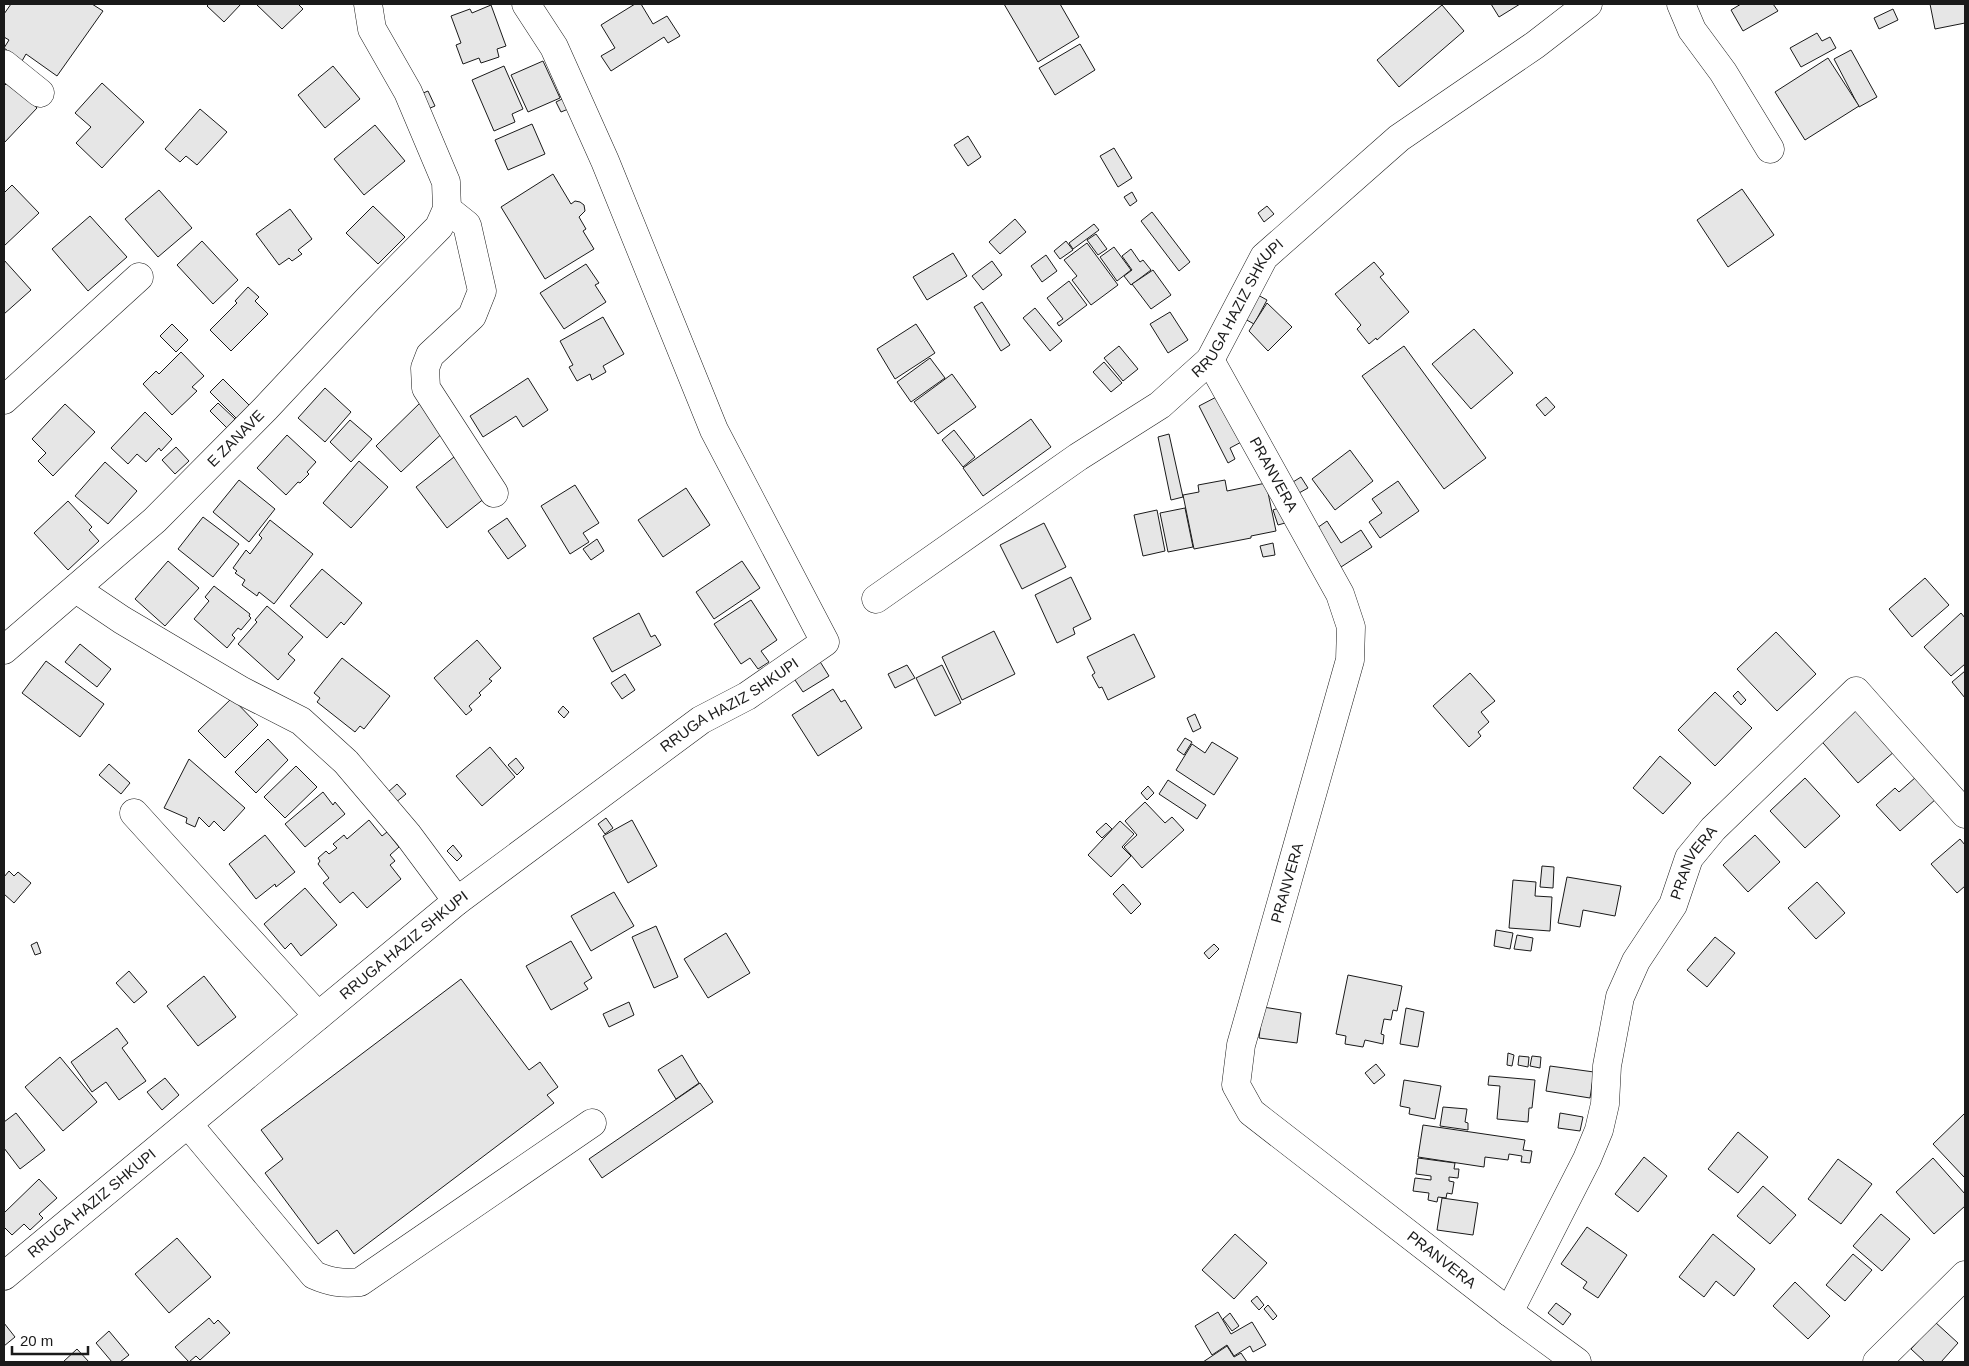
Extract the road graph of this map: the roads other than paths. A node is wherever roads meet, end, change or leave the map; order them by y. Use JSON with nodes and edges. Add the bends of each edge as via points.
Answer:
{"nodes":[{"id":1,"x":368,"y":4,"type":"edge"},
{"id":2,"x":526,"y":4,"type":"edge"},
{"id":3,"x":1588,"y":4,"type":"edge"},
{"id":4,"x":1681,"y":4,"type":"edge"},
{"id":5,"x":4,"y":64,"type":"edge"},
{"id":6,"x":40,"y":93,"type":"dead end"},
{"id":7,"x":1770,"y":149,"type":"dead end"},
{"id":8,"x":447,"y":210,"type":"junction"},
{"id":9,"x":139,"y":277,"type":"dead end"},
{"id":10,"x":1210,"y":360,"type":"junction"},
{"id":11,"x":4,"y":400,"type":"edge"},
{"id":12,"x":494,"y":493,"type":"dead end"},
{"id":13,"x":76,"y":589,"type":"junction"},
{"id":14,"x":876,"y":599,"type":"dead end"},
{"id":15,"x":4,"y":650,"type":"edge"},
{"id":16,"x":134,"y":813,"type":"dead end"},
{"id":17,"x":1965,"y":814,"type":"edge"},
{"id":18,"x":457,"y":901,"type":"junction"},
{"id":19,"x":318,"y":1016,"type":"junction"},
{"id":20,"x":592,"y":1123,"type":"dead end"},
{"id":21,"x":188,"y":1124,"type":"junction"},
{"id":22,"x":1965,"y":1275,"type":"edge"},
{"id":23,"x":4,"y":1276,"type":"edge"},
{"id":24,"x":1509,"y":1312,"type":"junction"},
{"id":25,"x":1577,"y":1362,"type":"edge"},
{"id":26,"x":1877,"y":1362,"type":"edge"}],
"edges":[{"from":1,"to":8,"type":"street","via":[[372,29],[408,92],[446,182]]},
{"from":2,"to":18,"type":"street","name":"RRUGA HAZIZ SHKUPI","via":[[554,47],[605,161],[714,430],[825,642],[747,696],[701,720]]},
{"from":3,"to":10,"type":"street","name":"RRUGA HAZIZ SHKUPI","via":[[1535,45],[1399,138],[1264,257]]},
{"from":4,"to":7,"type":"street","via":[[1692,30],[1723,72]]},
{"from":5,"to":6,"type":"street"},
{"from":8,"to":12,"type":"street","via":[[467,225],[482,290],[472,316],[430,355],[425,368],[426,388]]},
{"from":8,"to":13,"type":"street","name":"E ZANAVE","via":[[439,227],[265,408],[155,520]]},
{"from":9,"to":11,"type":"street"},
{"from":10,"to":14,"type":"street","name":"RRUGA HAZIZ SHKUPI","via":[[1160,405],[1078,457]]},
{"from":10,"to":24,"type":"street","name":"PRANVERA","via":[[1340,594],[1351,627],[1350,660],[1241,1045],[1236,1085],[1251,1112]]},
{"from":13,"to":15,"type":"street","name":"E ZANAVE"},
{"from":13,"to":18,"type":"street","via":[[242,691],[301,720],[346,762],[408,835]]},
{"from":16,"to":19,"type":"street"},
{"from":17,"to":24,"type":"street","name":"PRANVERA","via":[[1856,691],[1713,829],[1689,858],[1674,905],[1636,961],[1620,997],[1599,1130]]},
{"from":18,"to":19,"type":"street","name":"RRUGA HAZIZ SHKUPI"},
{"from":19,"to":21,"type":"street","name":"RRUGA HAZIZ SHKUPI"},
{"from":20,"to":21,"type":"street","via":[[360,1282],[344,1284],[314,1275]]},
{"from":21,"to":23,"type":"street","name":"RRUGA HAZIZ SHKUPI"},
{"from":22,"to":26,"type":"street"},
{"from":24,"to":25,"type":"street","name":"PRANVERA"}]}
